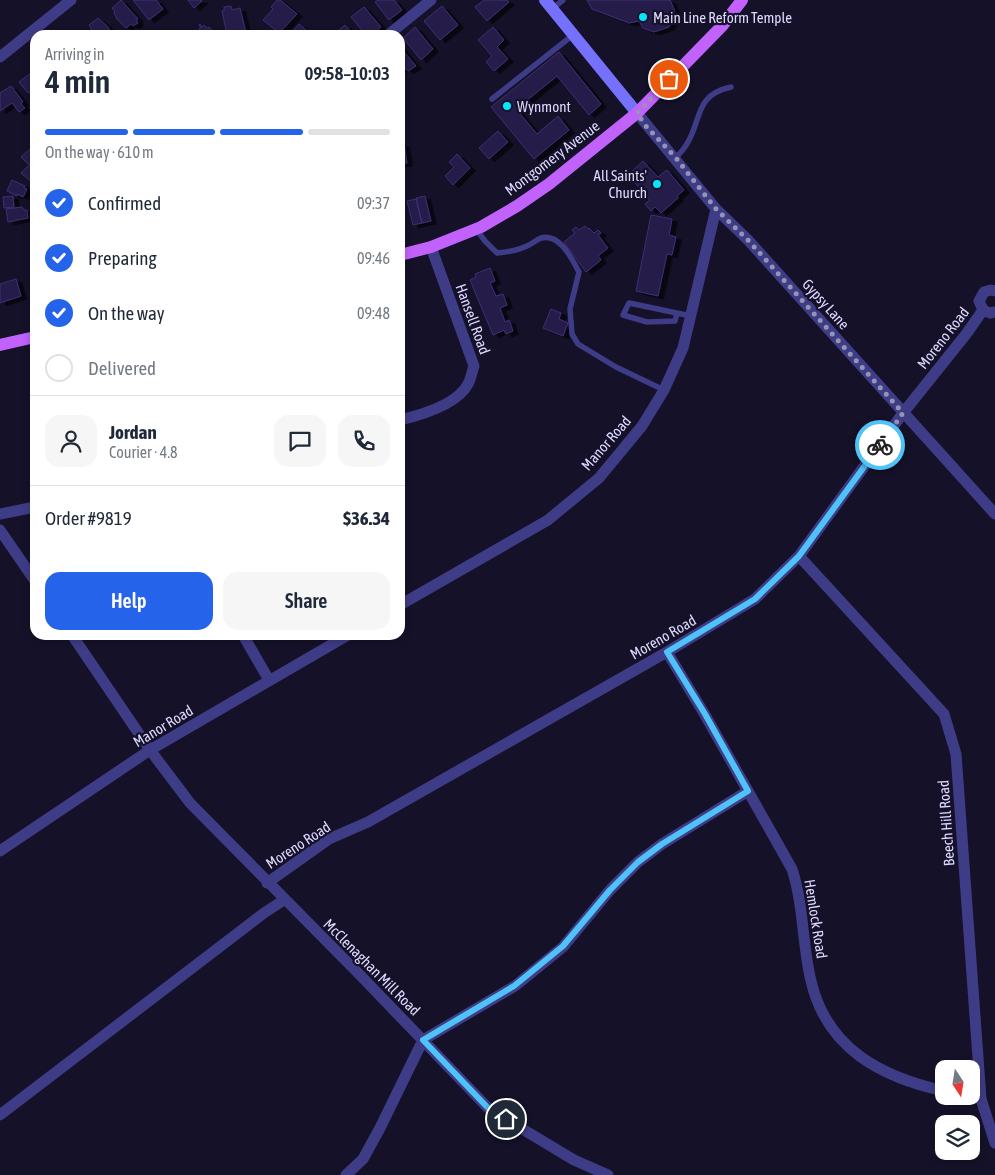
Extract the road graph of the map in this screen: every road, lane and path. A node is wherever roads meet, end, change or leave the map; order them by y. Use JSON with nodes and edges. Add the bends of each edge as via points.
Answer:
{"nodes":[{"id":1,"x":71,"y":0,"type":"edge"},
{"id":2,"x":431,"y":0,"type":"edge"},
{"id":3,"x":563,"y":0,"type":"edge"},
{"id":4,"x":742,"y":0,"type":"edge"},
{"id":5,"x":548,"y":5,"type":"edge"},
{"id":6,"x":33,"y":30,"type":"edge"},
{"id":7,"x":394,"y":30,"type":"edge"},
{"id":8,"x":30,"y":32,"type":"edge"},
{"id":9,"x":573,"y":36,"type":"junction"},
{"id":10,"x":0,"y":56,"type":"edge"},
{"id":11,"x":731,"y":88,"type":"dead end"},
{"id":12,"x":492,"y":99,"type":"dead end"},
{"id":13,"x":637,"y":113,"type":"junction"},
{"id":14,"x":676,"y":158,"type":"junction"},
{"id":15,"x":716,"y":209,"type":"junction"},
{"id":16,"x":476,"y":229,"type":"junction"},
{"id":17,"x":431,"y":247,"type":"junction"},
{"id":18,"x":405,"y":254,"type":"edge"},
{"id":19,"x":995,"y":291,"type":"edge"},
{"id":20,"x":983,"y":310,"type":"junction"},
{"id":21,"x":995,"y":312,"type":"edge"},
{"id":22,"x":677,"y":313,"type":"junction"},
{"id":23,"x":691,"y":316,"type":"junction"},
{"id":24,"x":30,"y":338,"type":"edge"},
{"id":25,"x":0,"y":344,"type":"edge"},
{"id":26,"x":664,"y":390,"type":"junction"},
{"id":27,"x":903,"y":413,"type":"junction"},
{"id":28,"x":405,"y":419,"type":"edge"},
{"id":29,"x":30,"y":507,"type":"edge"},
{"id":30,"x":0,"y":514,"type":"edge"},
{"id":31,"x":995,"y":514,"type":"edge"},
{"id":32,"x":0,"y":530,"type":"edge"},
{"id":33,"x":799,"y":556,"type":"junction"},
{"id":34,"x":30,"y":574,"type":"edge"},
{"id":35,"x":405,"y":602,"type":"edge"},
{"id":36,"x":75,"y":640,"type":"edge"},
{"id":37,"x":246,"y":640,"type":"edge"},
{"id":38,"x":339,"y":640,"type":"edge"},
{"id":39,"x":667,"y":652,"type":"junction"},
{"id":40,"x":269,"y":680,"type":"junction"},
{"id":41,"x":150,"y":750,"type":"junction"},
{"id":42,"x":748,"y":791,"type":"junction"},
{"id":43,"x":0,"y":851,"type":"edge"},
{"id":44,"x":267,"y":883,"type":"junction"},
{"id":45,"x":284,"y":900,"type":"junction"},
{"id":46,"x":423,"y":1040,"type":"junction"},
{"id":47,"x":935,"y":1089,"type":"edge"},
{"id":48,"x":982,"y":1099,"type":"joint"},
{"id":49,"x":0,"y":1115,"type":"edge"},
{"id":50,"x":995,"y":1144,"type":"edge"},
{"id":51,"x":346,"y":1175,"type":"edge"},
{"id":52,"x":608,"y":1175,"type":"edge"}],
"edges":[{"from":1,"to":6,"type":"street"},
{"from":2,"to":7,"type":"street"},
{"from":3,"to":5,"type":"lane"},
{"from":4,"to":13,"type":"main road","name":"Montgomery Avenue","via":[[722,26]]},
{"from":5,"to":9,"type":"street"},
{"from":8,"to":10,"type":"street"},
{"from":9,"to":12,"type":"lane"},
{"from":9,"to":13,"type":"street"},
{"from":11,"to":14,"type":"lane","via":[[719,90],[703,103],[689,141]]},
{"from":13,"to":14,"type":"street","name":"Gypsy Lane"},
{"from":13,"to":16,"type":"main road","name":"Montgomery Avenue","via":[[549,184]]},
{"from":14,"to":15,"type":"street","name":"Gypsy Lane"},
{"from":15,"to":23,"type":"street","name":"Manor Road"},
{"from":15,"to":27,"type":"street","name":"Gypsy Lane","via":[[748,240]]},
{"from":16,"to":17,"type":"main road","name":"Montgomery Avenue"},
{"from":16,"to":26,"type":"lane","via":[[497,252],[511,252],[541,238],[554,239],[568,253],[579,272],[570,309],[572,334],[578,344]]},
{"from":17,"to":18,"type":"main road","name":"Montgomery Avenue"},
{"from":17,"to":28,"type":"street","name":"Hansell Road","via":[[474,366],[468,385],[450,402]]},
{"from":19,"to":20,"type":"street","name":"Moreno Road","via":[[987,290],[981,294],[979,301]]},
{"from":20,"to":21,"type":"street","name":"Moreno Road"},
{"from":20,"to":27,"type":"street","name":"Moreno Road"},
{"from":22,"to":22,"type":"lane","via":[[628,303],[623,315],[647,322],[675,321]]},
{"from":22,"to":23,"type":"lane"},
{"from":23,"to":26,"type":"street","name":"Manor Road","via":[[683,348]]},
{"from":24,"to":25,"type":"main road"},
{"from":26,"to":35,"type":"street","name":"Manor Road","via":[[642,426],[598,478],[548,520]]},
{"from":27,"to":31,"type":"street","name":"Gypsy Lane"},
{"from":27,"to":33,"type":"street","name":"Moreno Road"},
{"from":29,"to":30,"type":"street"},
{"from":32,"to":34,"type":"street"},
{"from":33,"to":39,"type":"street","name":"Moreno Road","via":[[755,599]]},
{"from":33,"to":48,"type":"street","name":"Beech Hill Road","via":[[944,714],[956,754]]},
{"from":36,"to":41,"type":"street"},
{"from":37,"to":40,"type":"street"},
{"from":38,"to":40,"type":"street","name":"Manor Road"},
{"from":39,"to":42,"type":"street","name":"Hemlock Road"},
{"from":39,"to":44,"type":"street","name":"Moreno Road","via":[[368,822],[329,839]]},
{"from":40,"to":41,"type":"street","name":"Manor Road"},
{"from":41,"to":43,"type":"street","name":"Manor Road"},
{"from":41,"to":44,"type":"street","via":[[190,804]]},
{"from":42,"to":46,"type":"street","via":[[638,862],[563,946],[514,986]]},
{"from":42,"to":47,"type":"street","name":"Hemlock Road","via":[[792,869],[798,888],[810,980],[826,1020],[844,1043],[866,1062],[907,1082]]},
{"from":44,"to":45,"type":"street","name":"McClenaghan Mill Road"},
{"from":45,"to":46,"type":"street","name":"McClenaghan Mill Road"},
{"from":45,"to":49,"type":"street"},
{"from":46,"to":51,"type":"street","via":[[363,1159]]},
{"from":46,"to":52,"type":"street","name":"McClenaghan Mill Road","via":[[489,1109],[574,1160]]},
{"from":48,"to":50,"type":"street","name":"Beech Hill Road"}]}
